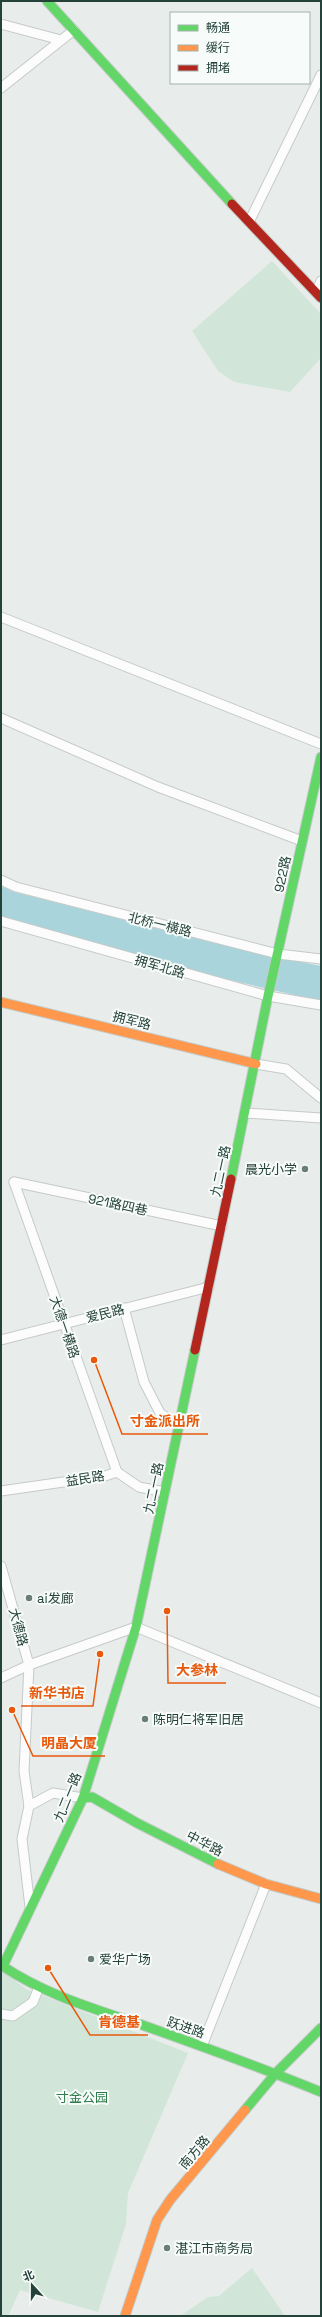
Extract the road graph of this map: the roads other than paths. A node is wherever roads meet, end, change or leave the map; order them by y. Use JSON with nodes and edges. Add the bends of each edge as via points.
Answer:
{"nodes":[{"id":1,"x":47,"y":1,"type":"edge"},
{"id":2,"x":1,"y":24,"type":"edge"},
{"id":3,"x":74,"y":30,"type":"junction"},
{"id":4,"x":61,"y":40,"type":"junction"},
{"id":5,"x":321,"y":75,"type":"edge"},
{"id":6,"x":1,"y":88,"type":"edge"},
{"id":7,"x":249,"y":222,"type":"junction"},
{"id":8,"x":321,"y":281,"type":"edge"},
{"id":9,"x":318,"y":295,"type":"edge"},
{"id":10,"x":1,"y":617,"type":"edge"},
{"id":11,"x":1,"y":718,"type":"edge"},
{"id":12,"x":321,"y":744,"type":"edge"},
{"id":13,"x":321,"y":757,"type":"edge"},
{"id":14,"x":302,"y":841,"type":"junction"},
{"id":15,"x":1,"y":880,"type":"edge"},
{"id":16,"x":1,"y":921,"type":"edge"},
{"id":17,"x":278,"y":954,"type":"junction"},
{"id":18,"x":321,"y":960,"type":"edge"},
{"id":19,"x":268,"y":996,"type":"junction"},
{"id":20,"x":1,"y":1002,"type":"edge"},
{"id":21,"x":321,"y":1005,"type":"edge"},
{"id":22,"x":256,"y":1064,"type":"junction"},
{"id":23,"x":321,"y":1098,"type":"edge"},
{"id":24,"x":246,"y":1113,"type":"junction"},
{"id":25,"x":321,"y":1118,"type":"edge"},
{"id":26,"x":14,"y":1182,"type":"joint"},
{"id":27,"x":222,"y":1226,"type":"junction"},
{"id":28,"x":209,"y":1287,"type":"junction"},
{"id":29,"x":123,"y":1308,"type":"junction"},
{"id":30,"x":64,"y":1324,"type":"junction"},
{"id":31,"x":1,"y":1340,"type":"edge"},
{"id":32,"x":179,"y":1426,"type":"junction"},
{"id":33,"x":117,"y":1472,"type":"junction"},
{"id":34,"x":1,"y":1491,"type":"edge"},
{"id":35,"x":165,"y":1492,"type":"junction"},
{"id":36,"x":1,"y":1566,"type":"edge"},
{"id":37,"x":136,"y":1626,"type":"junction"},
{"id":38,"x":30,"y":1665,"type":"junction"},
{"id":39,"x":1,"y":1678,"type":"edge"},
{"id":40,"x":321,"y":1703,"type":"edge"},
{"id":41,"x":83,"y":1798,"type":"junction"},
{"id":42,"x":29,"y":1806,"type":"junction"},
{"id":43,"x":266,"y":1884,"type":"junction"},
{"id":44,"x":321,"y":1899,"type":"edge"},
{"id":45,"x":30,"y":1909,"type":"junction"},
{"id":46,"x":2,"y":1965,"type":"edge"},
{"id":47,"x":39,"y":1987,"type":"junction"},
{"id":48,"x":1,"y":2014,"type":"edge"},
{"id":49,"x":321,"y":2028,"type":"edge"},
{"id":50,"x":202,"y":2046,"type":"junction"},
{"id":51,"x":276,"y":2073,"type":"junction"},
{"id":52,"x":321,"y":2092,"type":"edge"},
{"id":53,"x":126,"y":2316,"type":"edge"}],
"edges":[{"from":1,"to":3,"type":"street"},
{"from":2,"to":4,"type":"street"},
{"from":3,"to":4,"type":"street"},
{"from":3,"to":7,"type":"street"},
{"from":4,"to":6,"type":"street"},
{"from":5,"to":7,"type":"street"},
{"from":7,"to":9,"type":"street"},
{"from":8,"to":9,"type":"street"},
{"from":10,"to":12,"type":"street"},
{"from":11,"to":14,"type":"street","via":[[158,787]]},
{"from":13,"to":14,"type":"street","name":"922路"},
{"from":14,"to":17,"type":"street","name":"922路"},
{"from":15,"to":17,"type":"street","name":"北桥一横路","via":[[16,887]]},
{"from":16,"to":19,"type":"street","name":"拥军北路"},
{"from":17,"to":18,"type":"street","name":"北桥一横路"},
{"from":17,"to":19,"type":"street","name":"922路"},
{"from":19,"to":21,"type":"street","name":"拥军北路"},
{"from":19,"to":22,"type":"street","name":"九二一路"},
{"from":20,"to":22,"type":"street","name":"拥军路"},
{"from":22,"to":23,"type":"street","via":[[286,1069]]},
{"from":22,"to":24,"type":"street","name":"九二一路"},
{"from":24,"to":25,"type":"street"},
{"from":24,"to":27,"type":"street","name":"九二一路"},
{"from":26,"to":27,"type":"street","name":"921路四巷"},
{"from":26,"to":30,"type":"street","name":"大德一横路"},
{"from":27,"to":28,"type":"street","name":"九二一路"},
{"from":28,"to":29,"type":"street","name":"爱民路"},
{"from":28,"to":32,"type":"street","name":"九二一路"},
{"from":29,"to":30,"type":"street","name":"爱民路"},
{"from":29,"to":32,"type":"street","via":[[144,1382],[160,1413]]},
{"from":30,"to":31,"type":"street","name":"爱民路"},
{"from":30,"to":33,"type":"street","name":"大德一横路"},
{"from":32,"to":35,"type":"street","name":"九二一路"},
{"from":33,"to":34,"type":"street","name":"益民路","via":[[105,1476]]},
{"from":33,"to":35,"type":"street","name":"益民路","via":[[139,1486]]},
{"from":35,"to":37,"type":"street","name":"九二一路"},
{"from":36,"to":38,"type":"street","name":"大德路"},
{"from":37,"to":38,"type":"street"},
{"from":37,"to":40,"type":"street"},
{"from":37,"to":41,"type":"street","name":"九二一路"},
{"from":38,"to":39,"type":"street"},
{"from":38,"to":42,"type":"street","name":"大德路","via":[[24,1771]]},
{"from":41,"to":42,"type":"street","via":[[53,1793]]},
{"from":41,"to":43,"type":"street","name":"中华路","via":[[92,1797],[215,1863]]},
{"from":41,"to":45,"type":"street","name":"九二一路"},
{"from":42,"to":45,"type":"street","via":[[22,1839]]},
{"from":43,"to":44,"type":"street","name":"中华路"},
{"from":43,"to":50,"type":"street"},
{"from":45,"to":46,"type":"street","name":"九二一路"},
{"from":46,"to":47,"type":"street","name":"跃进路","via":[[27,1983]]},
{"from":47,"to":48,"type":"street","via":[[33,2002],[13,2016]]},
{"from":47,"to":50,"type":"street","name":"跃进路"},
{"from":49,"to":51,"type":"street","name":"南方路"},
{"from":50,"to":51,"type":"street","name":"跃进路"},
{"from":51,"to":52,"type":"street","name":"跃进路"},
{"from":51,"to":53,"type":"street","name":"南方路","via":[[170,2200],[157,2220]]}]}
